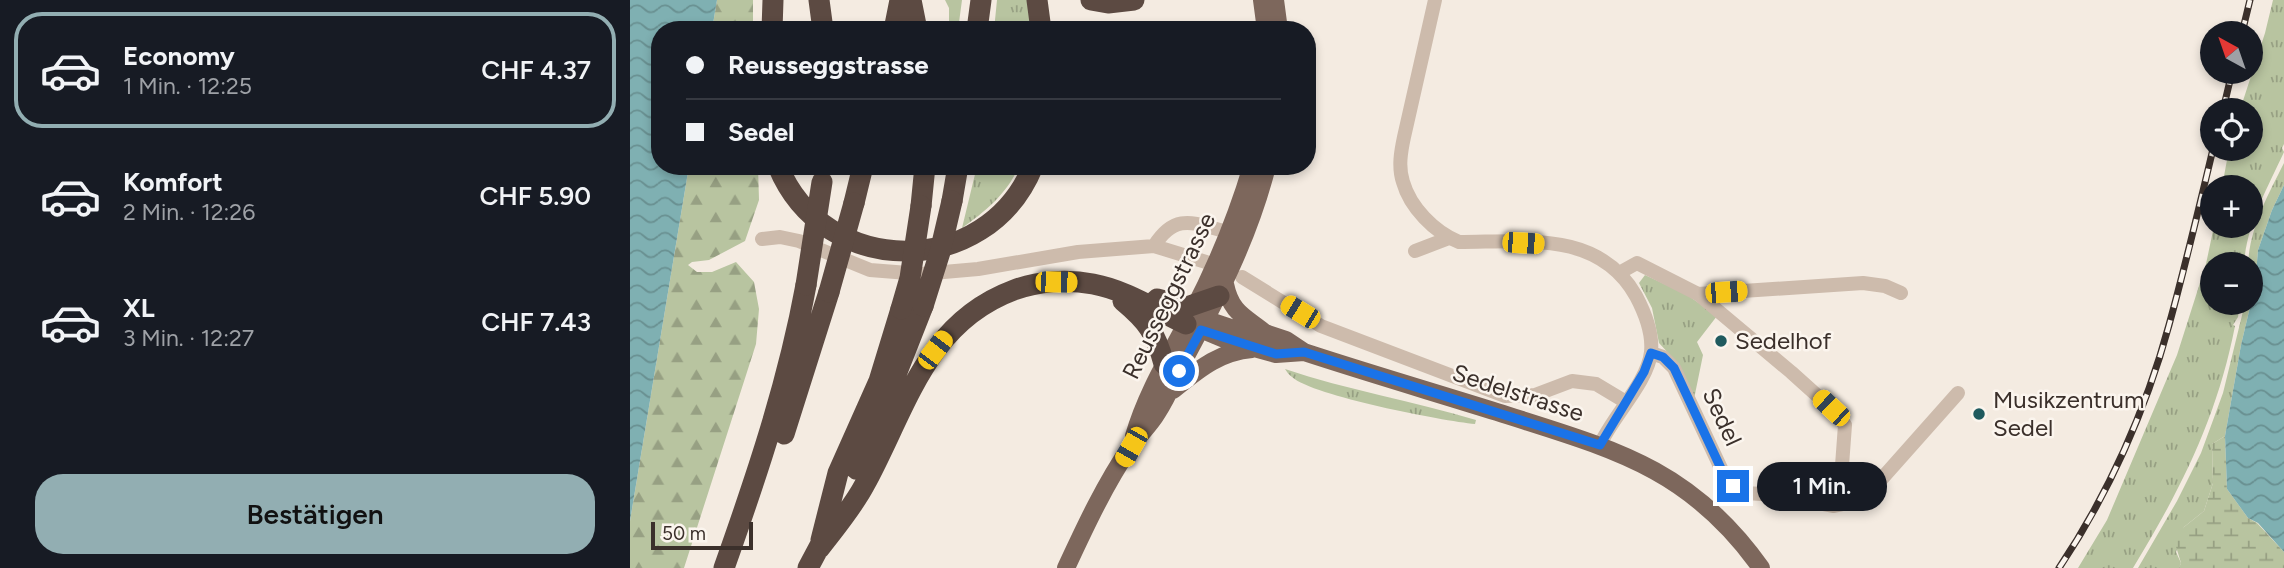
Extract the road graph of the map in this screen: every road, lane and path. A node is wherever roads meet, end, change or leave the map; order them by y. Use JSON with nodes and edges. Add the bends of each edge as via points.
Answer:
{"nodes":[{"id":1,"x":773,"y":0,"type":"edge"},
{"id":2,"x":819,"y":0,"type":"edge"},
{"id":3,"x":900,"y":0,"type":"edge"},
{"id":4,"x":911,"y":0,"type":"edge"},
{"id":5,"x":981,"y":0,"type":"edge"},
{"id":6,"x":1037,"y":0,"type":"edge"},
{"id":7,"x":1091,"y":0,"type":"edge"},
{"id":8,"x":1134,"y":0,"type":"edge"},
{"id":9,"x":1262,"y":0,"type":"edge"},
{"id":10,"x":1275,"y":0,"type":"edge"},
{"id":11,"x":1435,"y":0,"type":"edge"},
{"id":12,"x":772,"y":21,"type":"edge"},
{"id":13,"x":822,"y":21,"type":"edge"},
{"id":14,"x":896,"y":21,"type":"edge"},
{"id":15,"x":915,"y":21,"type":"edge"},
{"id":16,"x":978,"y":21,"type":"edge"},
{"id":17,"x":1040,"y":21,"type":"edge"},
{"id":18,"x":1265,"y":21,"type":"edge"},
{"id":19,"x":1278,"y":21,"type":"edge"},
{"id":20,"x":783,"y":175,"type":"edge"},
{"id":21,"x":823,"y":175,"type":"edge"},
{"id":22,"x":861,"y":175,"type":"edge"},
{"id":23,"x":924,"y":175,"type":"edge"},
{"id":24,"x":956,"y":175,"type":"edge"},
{"id":25,"x":1028,"y":175,"type":"edge"},
{"id":26,"x":1249,"y":175,"type":"edge"},
{"id":27,"x":1264,"y":175,"type":"edge"},
{"id":28,"x":1228,"y":232,"type":"junction"},
{"id":29,"x":1449,"y":238,"type":"junction"},
{"id":30,"x":762,"y":239,"type":"dead end"},
{"id":31,"x":1154,"y":246,"type":"junction"},
{"id":32,"x":1415,"y":251,"type":"dead end"},
{"id":33,"x":1206,"y":262,"type":"dead end"},
{"id":34,"x":1619,"y":272,"type":"junction"},
{"id":35,"x":1242,"y":277,"type":"dead end"},
{"id":36,"x":1108,"y":288,"type":"junction"},
{"id":37,"x":1222,"y":290,"type":"junction"},
{"id":38,"x":1901,"y":293,"type":"dead end"},
{"id":39,"x":1698,"y":294,"type":"junction"},
{"id":40,"x":1198,"y":320,"type":"junction"},
{"id":41,"x":1262,"y":341,"type":"junction"},
{"id":42,"x":1651,"y":353,"type":"junction"},
{"id":43,"x":1164,"y":364,"type":"junction"},
{"id":44,"x":1958,"y":393,"type":"dead end"},
{"id":45,"x":1168,"y":395,"type":"junction"},
{"id":46,"x":1626,"y":402,"type":"junction"},
{"id":47,"x":1600,"y":445,"type":"junction"},
{"id":48,"x":1131,"y":447,"type":"junction"},
{"id":49,"x":1834,"y":506,"type":"junction"},
{"id":50,"x":819,"y":549,"type":"junction"},
{"id":51,"x":724,"y":568,"type":"edge"},
{"id":52,"x":737,"y":568,"type":"edge"},
{"id":53,"x":808,"y":568,"type":"edge"},
{"id":54,"x":1066,"y":568,"type":"edge"},
{"id":55,"x":1761,"y":568,"type":"edge"}],
"edges":[{"from":1,"to":12,"type":"highway"},
{"from":2,"to":13,"type":"highway"},
{"from":3,"to":14,"type":"highway"},
{"from":4,"to":15,"type":"highway"},
{"from":5,"to":16,"type":"highway"},
{"from":6,"to":17,"type":"highway"},
{"from":7,"to":8,"type":"highway","via":[[1108,4]]},
{"from":9,"to":18,"type":"main road"},
{"from":10,"to":19,"type":"main road"},
{"from":11,"to":29,"type":"street","via":[[1400,156],[1410,199],[1425,219]]},
{"from":20,"to":25,"type":"highway","via":[[808,212],[838,235],[888,251],[942,247],[984,229],[1016,197]]},
{"from":21,"to":51,"type":"highway","bridge":true,"via":[[787,375]]},
{"from":22,"to":52,"type":"highway","bridge":true,"via":[[799,388]]},
{"from":23,"to":50,"type":"highway","bridge":true,"via":[[910,278],[879,382],[838,473]]},
{"from":24,"to":50,"type":"highway","bridge":true,"via":[[923,306],[887,400]]},
{"from":26,"to":28,"type":"main road","name":"Reusseggstrasse"},
{"from":27,"to":37,"type":"main road","name":"Reusseggstrasse"},
{"from":28,"to":31,"type":"street","via":[[1181,223],[1162,233]]},
{"from":28,"to":40,"type":"main road","name":"Reusseggstrasse"},
{"from":29,"to":32,"type":"street"},
{"from":29,"to":34,"type":"street","via":[[1564,245],[1584,250]]},
{"from":30,"to":31,"type":"street","via":[[799,241],[870,270],[921,274]]},
{"from":31,"to":33,"type":"street"},
{"from":34,"to":39,"type":"street","via":[[1637,263]]},
{"from":34,"to":42,"type":"street","via":[[1643,308]]},
{"from":35,"to":46,"type":"street","via":[[1321,326],[1504,396],[1535,395],[1572,381],[1596,384]]},
{"from":36,"to":40,"type":"highway"},
{"from":36,"to":43,"type":"highway","via":[[1146,321]]},
{"from":36,"to":50,"type":"highway","via":[[1076,282],[1039,284],[996,298],[963,320],[919,375],[865,485]]},
{"from":37,"to":40,"type":"highway"},
{"from":37,"to":41,"type":"main road"},
{"from":38,"to":39,"type":"street","via":[[1863,283]]},
{"from":39,"to":49,"type":"street","via":[[1791,372],[1845,425]]},
{"from":40,"to":41,"type":"main road"},
{"from":40,"to":43,"type":"main road","name":"Reusseggstrasse"},
{"from":40,"to":45,"type":"main road","name":"Reusseggstrasse"},
{"from":41,"to":45,"type":"main road","via":[[1215,358]]},
{"from":41,"to":47,"type":"main road","name":"Sedelstrasse","via":[[1276,354],[1304,352]]},
{"from":42,"to":46,"type":"street"},
{"from":42,"to":49,"type":"street","name":"Sedel","via":[[1674,368],[1733,486],[1746,493]]},
{"from":43,"to":48,"type":"main road","name":"Reusseggstrasse","via":[[1142,407]]},
{"from":44,"to":49,"type":"street","via":[[1870,492]]},
{"from":45,"to":48,"type":"main road","name":"Reusseggstrasse"},
{"from":46,"to":47,"type":"street"},
{"from":47,"to":55,"type":"main road","name":"Sedelstrasse","via":[[1656,470],[1687,490],[1729,527]]},
{"from":48,"to":54,"type":"main road","name":"Reusseggstrasse"},
{"from":50,"to":53,"type":"highway"}]}
